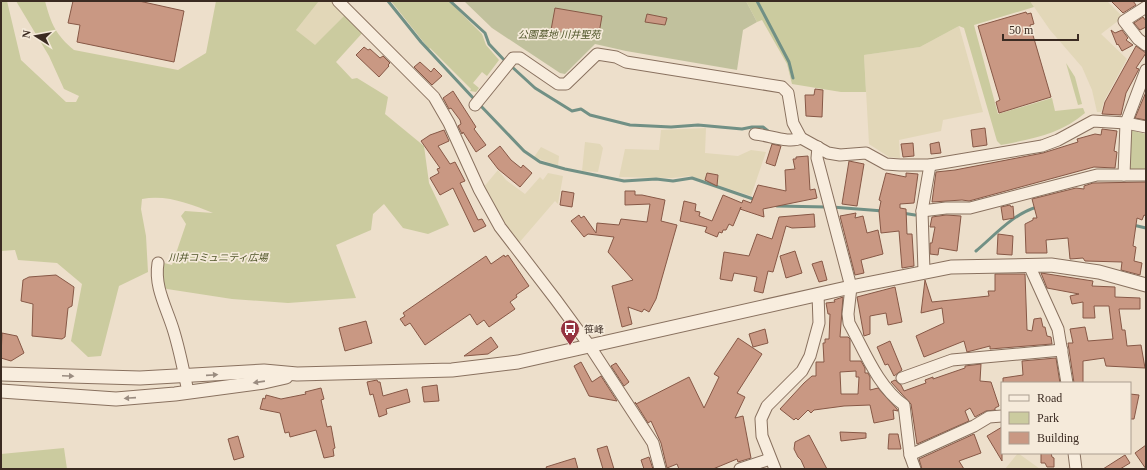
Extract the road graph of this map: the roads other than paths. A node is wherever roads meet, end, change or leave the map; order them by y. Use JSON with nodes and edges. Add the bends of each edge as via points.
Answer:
{"nodes":[{"id":1,"x":338,"y":1,"type":"edge"},
{"id":2,"x":1146,"y":7,"type":"edge"},
{"id":3,"x":1146,"y":46,"type":"edge"},
{"id":4,"x":1146,"y":70,"type":"edge"},
{"id":5,"x":475,"y":105,"type":"dead end"},
{"id":6,"x":1126,"y":123,"type":"junction"},
{"id":7,"x":1146,"y":127,"type":"edge"},
{"id":8,"x":755,"y":134,"type":"dead end"},
{"id":9,"x":801,"y":138,"type":"junction"},
{"id":10,"x":818,"y":147,"type":"junction"},
{"id":11,"x":930,"y":165,"type":"junction"},
{"id":12,"x":1124,"y":175,"type":"junction"},
{"id":13,"x":1146,"y":175,"type":"edge"},
{"id":14,"x":922,"y":211,"type":"junction"},
{"id":15,"x":158,"y":263,"type":"dead end"},
{"id":16,"x":1029,"y":265,"type":"junction"},
{"id":17,"x":924,"y":271,"type":"junction"},
{"id":18,"x":1146,"y":285,"type":"edge"},
{"id":19,"x":851,"y":287,"type":"junction"},
{"id":20,"x":818,"y":294,"type":"junction"},
{"id":21,"x":589,"y":345,"type":"junction"},
{"id":22,"x":1062,"y":350,"type":"junction"},
{"id":23,"x":1,"y":374,"type":"edge"},
{"id":24,"x":298,"y":374,"type":"junction"},
{"id":25,"x":46,"y":375,"type":"junction"},
{"id":26,"x":184,"y":376,"type":"junction"},
{"id":27,"x":902,"y":378,"type":"dead end"},
{"id":28,"x":1067,"y":382,"type":"edge"},
{"id":29,"x":1,"y":391,"type":"edge"},
{"id":30,"x":188,"y":392,"type":"junction"},
{"id":31,"x":45,"y":395,"type":"junction"},
{"id":32,"x":1001,"y":416,"type":"edge"},
{"id":33,"x":1074,"y":454,"type":"edge"},
{"id":34,"x":910,"y":455,"type":"junction"},
{"id":35,"x":773,"y":464,"type":"edge"},
{"id":36,"x":660,"y":469,"type":"edge"},
{"id":37,"x":740,"y":469,"type":"edge"},
{"id":38,"x":915,"y":469,"type":"edge"},
{"id":39,"x":1076,"y":469,"type":"edge"}],
"edges":[{"from":1,"to":21,"type":"street","via":[[434,96],[500,227]]},
{"from":2,"to":3,"type":"street","via":[[1124,21]]},
{"from":4,"to":6,"type":"street"},
{"from":5,"to":9,"type":"street","via":[[513,58],[520,58],[558,84],[566,84],[597,54],[616,57],[626,62],[782,87],[788,93],[793,123]]},
{"from":6,"to":7,"type":"street"},
{"from":6,"to":11,"type":"street","via":[[1092,121],[1063,138],[1042,146]]},
{"from":6,"to":12,"type":"street"},
{"from":8,"to":9,"type":"street","via":[[794,141]]},
{"from":9,"to":10,"type":"street"},
{"from":10,"to":11,"type":"street","via":[[828,153],[840,155],[866,154],[886,164]]},
{"from":10,"to":19,"type":"street","via":[[817,158]]},
{"from":11,"to":14,"type":"street"},
{"from":12,"to":13,"type":"street"},
{"from":12,"to":14,"type":"street","via":[[1097,174],[970,208]]},
{"from":14,"to":17,"type":"street"},
{"from":15,"to":26,"type":"street","via":[[158,286],[173,330]]},
{"from":16,"to":17,"type":"street","via":[[951,267]]},
{"from":16,"to":18,"type":"street","via":[[1051,265],[1099,272]]},
{"from":16,"to":22,"type":"street","via":[[1058,329]]},
{"from":17,"to":19,"type":"street"},
{"from":19,"to":20,"type":"street"},
{"from":19,"to":34,"type":"street","via":[[849,323],[878,375],[904,406]]},
{"from":20,"to":21,"type":"street"},
{"from":20,"to":35,"type":"street","via":[[819,323],[810,356],[802,372],[767,406],[761,420],[762,436]]},
{"from":21,"to":24,"type":"street","via":[[518,362],[452,370]]},
{"from":21,"to":36,"type":"street","via":[[653,443]]},
{"from":22,"to":27,"type":"street","via":[[952,360]]},
{"from":22,"to":28,"type":"street"},
{"from":23,"to":25,"type":"street"},
{"from":26,"to":24,"type":"street","one_way":true,"via":[[264,371]]},
{"from":24,"to":30,"type":"street","one_way":true,"via":[[264,382]]},
{"from":25,"to":26,"type":"street","one_way":true,"via":[[140,378]]},
{"from":25,"to":31,"type":"street"},
{"from":26,"to":30,"type":"street"},
{"from":29,"to":31,"type":"street"},
{"from":30,"to":31,"type":"street","one_way":true,"via":[[116,399]]},
{"from":32,"to":34,"type":"street","via":[[989,417]]},
{"from":33,"to":39,"type":"street"},
{"from":34,"to":38,"type":"street"},
{"from":35,"to":37,"type":"street"}]}
